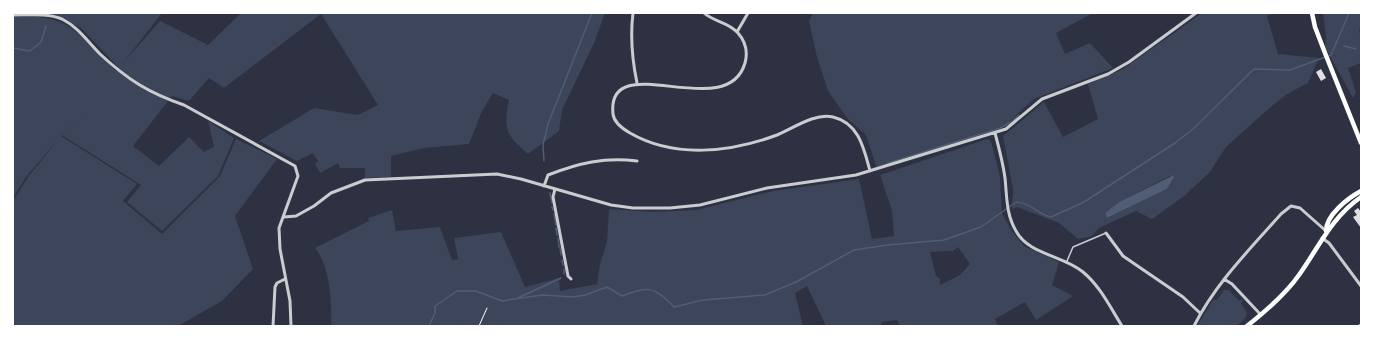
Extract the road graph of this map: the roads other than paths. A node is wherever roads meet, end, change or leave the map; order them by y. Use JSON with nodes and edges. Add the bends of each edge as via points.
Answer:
{"nodes":[{"id":1,"x":633,"y":13,"type":"edge"},
{"id":2,"x":704,"y":13,"type":"edge"},
{"id":3,"x":748,"y":13,"type":"edge"},
{"id":4,"x":1196,"y":13,"type":"edge"},
{"id":5,"x":1312,"y":13,"type":"edge"},
{"id":6,"x":13,"y":15,"type":"edge"},
{"id":7,"x":738,"y":32,"type":"junction"},
{"id":8,"x":637,"y":83,"type":"junction"},
{"id":9,"x":996,"y":133,"type":"junction"},
{"id":10,"x":1361,"y":143,"type":"edge"},
{"id":11,"x":637,"y":161,"type":"dead end"},
{"id":12,"x":870,"y":171,"type":"junction"},
{"id":13,"x":544,"y":186,"type":"junction"},
{"id":14,"x":555,"y":189,"type":"junction"},
{"id":15,"x":1361,"y":191,"type":"edge"},
{"id":16,"x":1361,"y":197,"type":"edge"},
{"id":17,"x":284,"y":217,"type":"junction"},
{"id":18,"x":1326,"y":231,"type":"junction"},
{"id":19,"x":1106,"y":233,"type":"joint"},
{"id":20,"x":1322,"y":238,"type":"junction"},
{"id":21,"x":1067,"y":261,"type":"junction"},
{"id":22,"x":285,"y":279,"type":"junction"},
{"id":23,"x":571,"y":279,"type":"dead end"},
{"id":24,"x":1224,"y":279,"type":"junction"},
{"id":25,"x":1361,"y":286,"type":"edge"},
{"id":26,"x":1200,"y":313,"type":"junction"},
{"id":27,"x":1261,"y":314,"type":"junction"},
{"id":28,"x":273,"y":326,"type":"edge"},
{"id":29,"x":291,"y":326,"type":"edge"},
{"id":30,"x":1122,"y":326,"type":"edge"},
{"id":31,"x":1194,"y":326,"type":"edge"},
{"id":32,"x":1247,"y":326,"type":"edge"}],
"edges":[{"from":1,"to":8,"type":"street","via":[[632,61]]},
{"from":2,"to":7,"type":"street"},
{"from":3,"to":7,"type":"street"},
{"from":4,"to":9,"type":"street","via":[[1120,67],[1042,99],[1014,124]]},
{"from":5,"to":10,"type":"main road","via":[[1324,53]]},
{"from":6,"to":17,"type":"street","via":[[62,19],[79,31],[99,53],[137,84],[204,116],[295,166],[298,176]]},
{"from":7,"to":8,"type":"street","via":[[745,47],[744,64],[734,80],[726,85],[704,89]]},
{"from":8,"to":12,"type":"street","via":[[621,90],[615,98],[613,116],[622,128],[644,139],[678,148],[728,149],[767,138],[812,119],[833,117],[852,127],[862,143]]},
{"from":9,"to":12,"type":"street"},
{"from":9,"to":21,"type":"street","via":[[1005,179],[1007,210],[1016,232],[1034,248]]},
{"from":11,"to":13,"type":"street","via":[[607,159],[577,165],[548,175]]},
{"from":12,"to":14,"type":"street","via":[[843,178],[767,188],[700,205],[670,208],[611,205]]},
{"from":13,"to":14,"type":"street"},
{"from":13,"to":17,"type":"street","via":[[521,178],[486,173],[365,180],[331,193],[296,216]]},
{"from":14,"to":23,"type":"street","via":[[553,197],[568,276]]},
{"from":15,"to":18,"type":"main road","via":[[1339,209],[1326,226]]},
{"from":16,"to":18,"type":"main road"},
{"from":17,"to":22,"type":"street","via":[[280,224],[279,238]]},
{"from":18,"to":20,"type":"main road"},
{"from":18,"to":24,"type":"street","via":[[1303,210],[1294,206],[1272,224]]},
{"from":19,"to":21,"type":"lane","via":[[1073,247]]},
{"from":19,"to":26,"type":"street","via":[[1123,256],[1183,297]]},
{"from":20,"to":25,"type":"street"},
{"from":20,"to":27,"type":"main road","via":[[1300,275],[1279,299]]},
{"from":21,"to":30,"type":"street","via":[[1096,285]]},
{"from":22,"to":28,"type":"street","via":[[275,287]]},
{"from":22,"to":29,"type":"street","via":[[290,302]]},
{"from":24,"to":26,"type":"street"},
{"from":24,"to":27,"type":"street"},
{"from":26,"to":31,"type":"street"},
{"from":27,"to":32,"type":"main road"}]}
